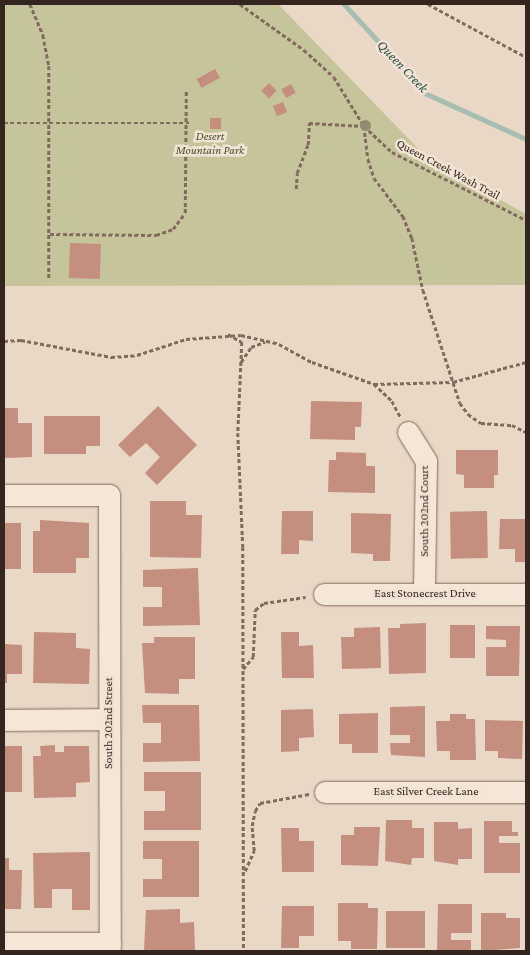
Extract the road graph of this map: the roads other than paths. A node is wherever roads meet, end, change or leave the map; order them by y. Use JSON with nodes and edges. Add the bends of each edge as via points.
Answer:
{"nodes":[{"id":1,"x":408,"y":432,"type":"road end"},
{"id":2,"x":4,"y":495,"type":"edge"},
{"id":3,"x":324,"y":594,"type":"road end"},
{"id":4,"x":424,"y":594,"type":"junction"},
{"id":5,"x":526,"y":594,"type":"edge"},
{"id":6,"x":109,"y":719,"type":"junction"},
{"id":7,"x":4,"y":720,"type":"edge"},
{"id":8,"x":325,"y":792,"type":"road end"},
{"id":9,"x":526,"y":792,"type":"edge"},
{"id":10,"x":4,"y":943,"type":"edge"},
{"id":11,"x":110,"y":947,"type":"edge"}],
"edges":[{"from":1,"to":4,"type":"street","name":"South 202nd Court","via":[[426,461]]},
{"from":2,"to":6,"type":"street","name":"South 202nd Street","via":[[109,495]]},
{"from":3,"to":4,"type":"street","name":"East Stonecrest Drive"},
{"from":4,"to":5,"type":"street","name":"East Stonecrest Drive"},
{"from":6,"to":7,"type":"street"},
{"from":6,"to":11,"type":"street","name":"South 202nd Street"},
{"from":8,"to":9,"type":"street","name":"East Silver Creek Lane"},
{"from":10,"to":11,"type":"street"}]}
